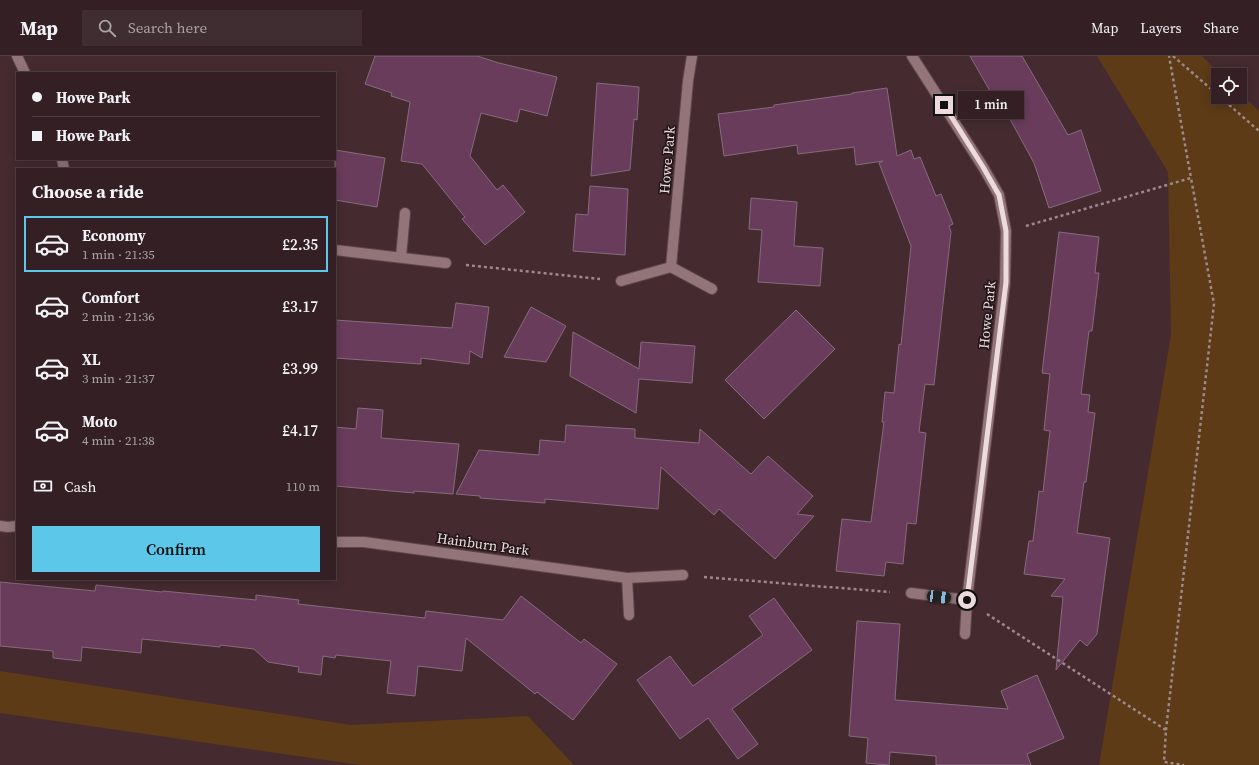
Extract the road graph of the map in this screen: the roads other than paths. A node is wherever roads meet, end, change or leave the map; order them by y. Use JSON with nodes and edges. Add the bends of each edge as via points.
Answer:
{"nodes":[{"id":1,"x":17,"y":56,"type":"edge"},
{"id":2,"x":692,"y":56,"type":"edge"},
{"id":3,"x":912,"y":56,"type":"edge"},
{"id":4,"x":25,"y":72,"type":"edge"},
{"id":5,"x":405,"y":213,"type":"dead end"},
{"id":6,"x":336,"y":250,"type":"edge"},
{"id":7,"x":401,"y":257,"type":"junction"},
{"id":8,"x":446,"y":263,"type":"road end"},
{"id":9,"x":671,"y":268,"type":"junction"},
{"id":10,"x":621,"y":281,"type":"road end"},
{"id":11,"x":712,"y":289,"type":"dead end"},
{"id":12,"x":0,"y":526,"type":"edge"},
{"id":13,"x":16,"y":526,"type":"edge"},
{"id":14,"x":336,"y":542,"type":"edge"},
{"id":15,"x":683,"y":575,"type":"road end"},
{"id":16,"x":627,"y":578,"type":"junction"},
{"id":17,"x":911,"y":593,"type":"road end"},
{"id":18,"x":967,"y":600,"type":"junction"},
{"id":19,"x":629,"y":615,"type":"dead end"},
{"id":20,"x":964,"y":634,"type":"dead end"}],
"edges":[{"from":1,"to":4,"type":"street"},
{"from":2,"to":9,"type":"street","name":"Howe Park"},
{"from":3,"to":18,"type":"street","name":"Howe Park","via":[[999,195],[1006,231],[1006,282]]},
{"from":5,"to":7,"type":"street"},
{"from":6,"to":7,"type":"street"},
{"from":7,"to":8,"type":"street"},
{"from":9,"to":10,"type":"street"},
{"from":9,"to":11,"type":"street"},
{"from":12,"to":13,"type":"street"},
{"from":14,"to":16,"type":"street","name":"Hainburn Park","via":[[364,542]]},
{"from":15,"to":16,"type":"street","name":"Hainburn Park"},
{"from":16,"to":19,"type":"street"},
{"from":17,"to":18,"type":"street"},
{"from":18,"to":20,"type":"street","name":"Howe Park"}]}
